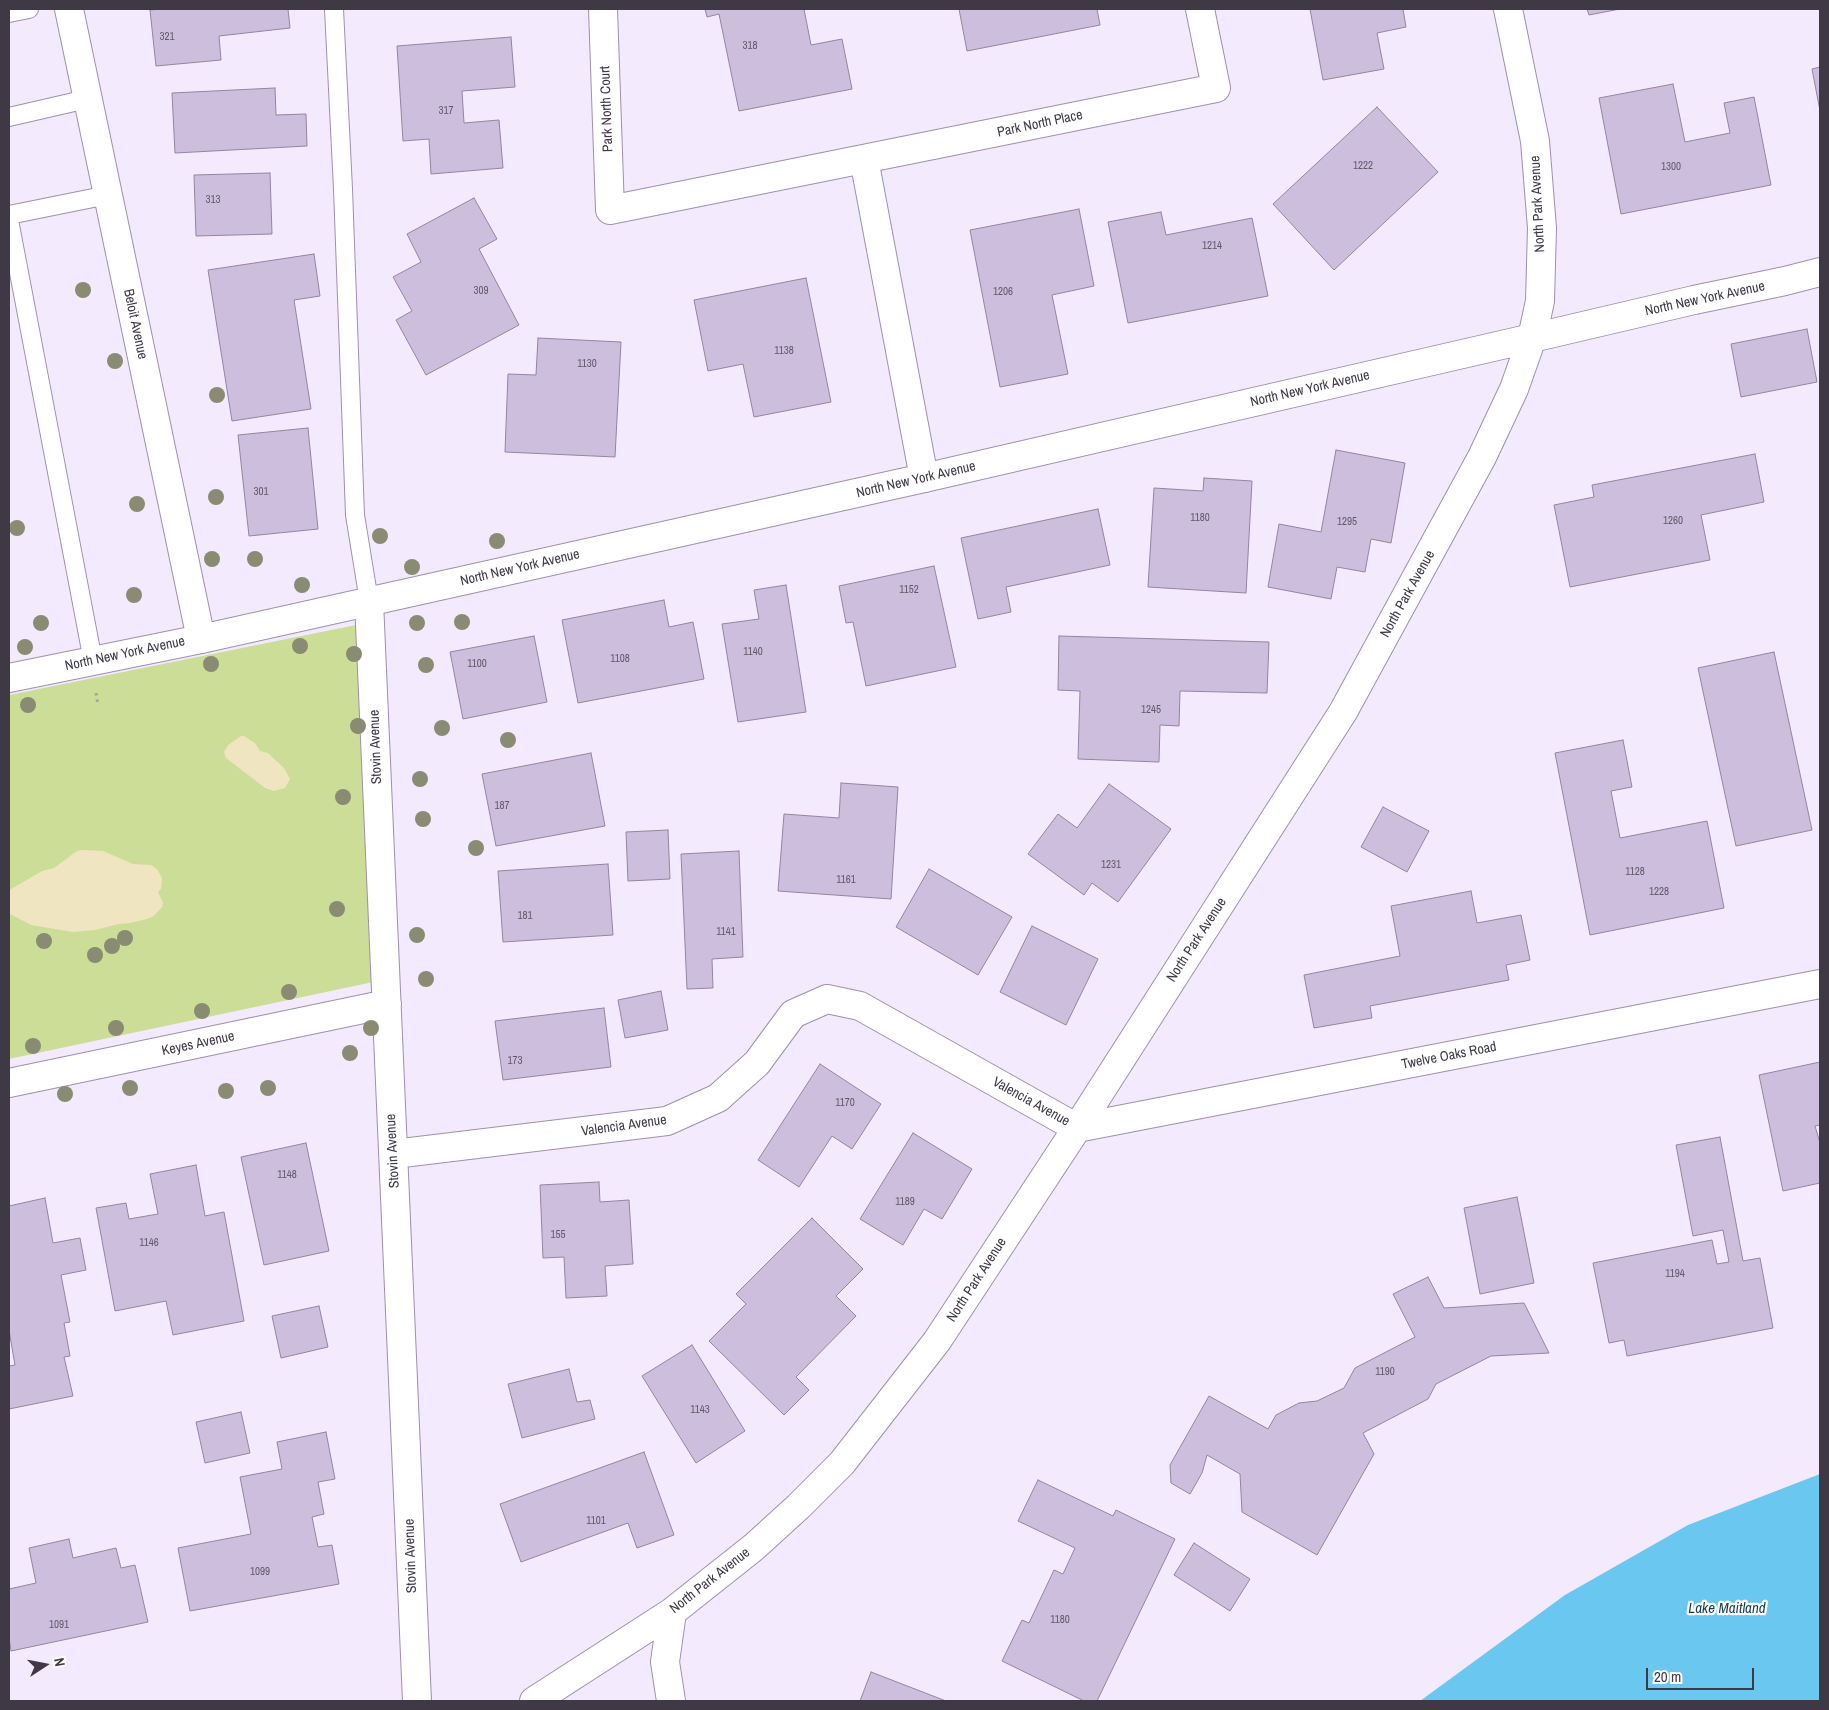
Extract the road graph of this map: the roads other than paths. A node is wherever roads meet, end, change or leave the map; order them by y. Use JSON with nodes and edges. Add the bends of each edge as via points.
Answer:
{"nodes":[{"id":1,"x":29,"y":9,"type":"edge"},
{"id":2,"x":69,"y":9,"type":"edge"},
{"id":3,"x":334,"y":9,"type":"edge"},
{"id":4,"x":603,"y":9,"type":"edge"},
{"id":5,"x":1200,"y":9,"type":"edge"},
{"id":6,"x":1508,"y":9,"type":"edge"},
{"id":7,"x":9,"y":13,"type":"edge"},
{"id":8,"x":88,"y":99,"type":"junction"},
{"id":9,"x":9,"y":117,"type":"edge"},
{"id":10,"x":864,"y":160,"type":"junction"},
{"id":11,"x":108,"y":195,"type":"junction"},
{"id":12,"x":610,"y":210,"type":"joint"},
{"id":13,"x":9,"y":215,"type":"edge"},
{"id":14,"x":9,"y":220,"type":"edge"},
{"id":15,"x":1820,"y":272,"type":"edge"},
{"id":16,"x":1532,"y":338,"type":"junction"},
{"id":17,"x":924,"y":478,"type":"junction"},
{"id":18,"x":369,"y":601,"type":"junction"},
{"id":19,"x":201,"y":639,"type":"junction"},
{"id":20,"x":93,"y":661,"type":"junction"},
{"id":21,"x":9,"y":678,"type":"edge"},
{"id":22,"x":1820,"y":984,"type":"edge"},
{"id":23,"x":387,"y":1004,"type":"junction"},
{"id":24,"x":9,"y":1083,"type":"edge"},
{"id":25,"x":1077,"y":1128,"type":"junction"},
{"id":26,"x":394,"y":1154,"type":"junction"},
{"id":27,"x":672,"y":1612,"type":"junction"},
{"id":28,"x":543,"y":1700,"type":"edge"},
{"id":29,"x":417,"y":1701,"type":"edge"},
{"id":30,"x":671,"y":1701,"type":"edge"}],
"edges":[{"from":1,"to":7,"type":"lane"},
{"from":2,"to":8,"type":"street","name":"Beloit Avenue"},
{"from":3,"to":18,"type":"lane","via":[[344,189],[355,515]]},
{"from":4,"to":12,"type":"street","name":"Park North Court"},
{"from":5,"to":10,"type":"street","name":"Park North Place","via":[[1216,88]]},
{"from":6,"to":16,"type":"street","name":"North Park Avenue","via":[[1535,141],[1542,228],[1540,301]]},
{"from":8,"to":9,"type":"lane"},
{"from":8,"to":11,"type":"street","name":"Beloit Avenue"},
{"from":10,"to":12,"type":"street","name":"Park North Place"},
{"from":10,"to":17,"type":"street"},
{"from":11,"to":13,"type":"lane"},
{"from":11,"to":19,"type":"street","name":"Beloit Avenue"},
{"from":14,"to":20,"type":"lane"},
{"from":15,"to":16,"type":"street","name":"North New York Avenue"},
{"from":16,"to":17,"type":"street","name":"North New York Avenue"},
{"from":16,"to":25,"type":"street","name":"North Park Avenue","via":[[1514,389],[1482,457],[1343,712]]},
{"from":17,"to":18,"type":"street","name":"North New York Avenue"},
{"from":18,"to":19,"type":"street","name":"North New York Avenue"},
{"from":18,"to":23,"type":"street","name":"Stovin Avenue"},
{"from":19,"to":20,"type":"street","name":"North New York Avenue"},
{"from":20,"to":21,"type":"street","name":"North New York Avenue"},
{"from":22,"to":25,"type":"street","name":"Twelve Oaks Road"},
{"from":23,"to":24,"type":"street","name":"Keyes Avenue"},
{"from":23,"to":26,"type":"street","name":"Stovin Avenue"},
{"from":25,"to":26,"type":"street","name":"Valencia Avenue","via":[[860,1006],[827,999],[793,1014],[757,1063],[718,1098],[667,1122]]},
{"from":25,"to":27,"type":"street","name":"North Park Avenue","via":[[937,1341],[842,1463],[754,1547]]},
{"from":26,"to":29,"type":"street","name":"Stovin Avenue"},
{"from":27,"to":28,"type":"street","name":"North Park Avenue"},
{"from":27,"to":30,"type":"street","via":[[665,1662]]}]}
